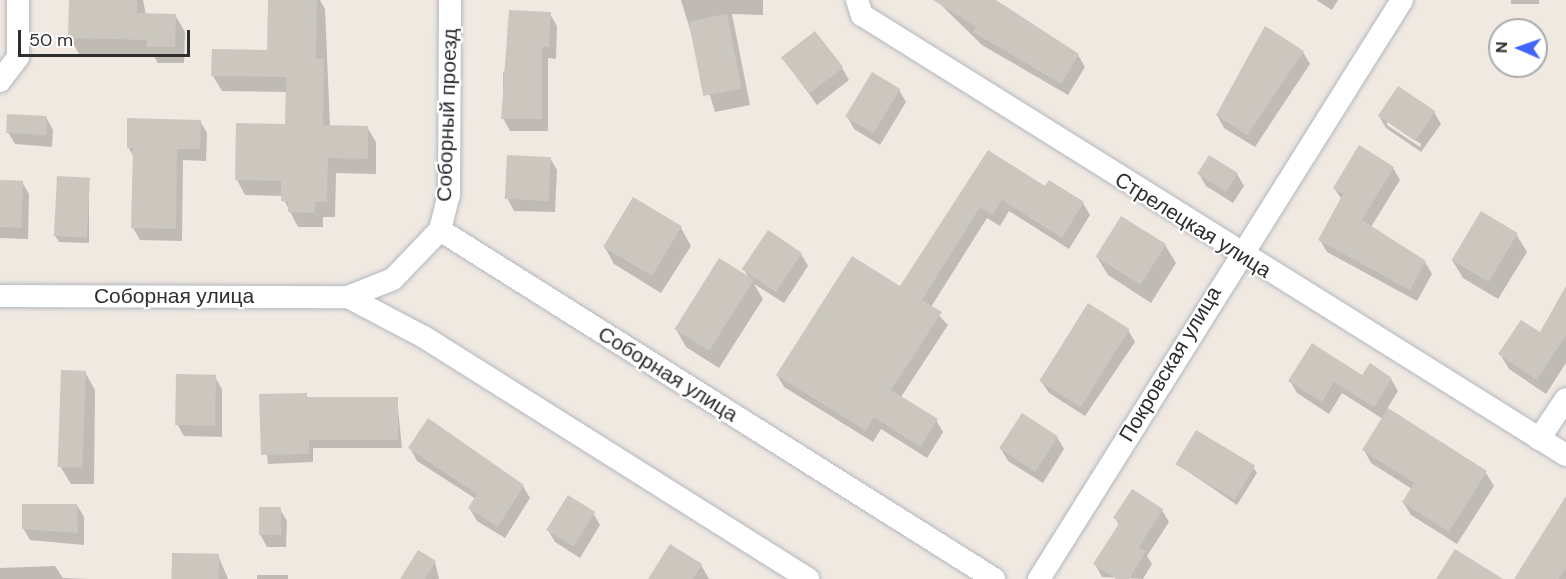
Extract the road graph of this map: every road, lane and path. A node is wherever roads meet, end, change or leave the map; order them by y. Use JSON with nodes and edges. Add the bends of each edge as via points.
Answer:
{"nodes":[{"id":1,"x":18,"y":0,"type":"edge"},
{"id":2,"x":450,"y":0,"type":"edge"},
{"id":3,"x":857,"y":0,"type":"edge"},
{"id":4,"x":1402,"y":0,"type":"edge"},
{"id":5,"x":0,"y":81,"type":"edge"},
{"id":6,"x":440,"y":230,"type":"junction"},
{"id":7,"x":1238,"y":254,"type":"junction"},
{"id":8,"x":0,"y":296,"type":"edge"},
{"id":9,"x":348,"y":297,"type":"junction"},
{"id":10,"x":1566,"y":399,"type":"edge"},
{"id":11,"x":1539,"y":439,"type":"junction"},
{"id":12,"x":1566,"y":454,"type":"edge"},
{"id":13,"x":808,"y":579,"type":"edge"},
{"id":14,"x":994,"y":579,"type":"edge"},
{"id":15,"x":1039,"y":579,"type":"edge"}],
"edges":[{"from":1,"to":5,"type":"street","via":[[18,57]]},
{"from":2,"to":6,"type":"street","name":"Соборный проезд","via":[[449,195]]},
{"from":3,"to":7,"type":"street","name":"Стрелецкая улица","via":[[862,15]]},
{"from":4,"to":7,"type":"street","name":"Покровская улица"},
{"from":6,"to":9,"type":"street","name":"Соборная улица","via":[[393,279]]},
{"from":6,"to":14,"type":"street","name":"Соборная улица"},
{"from":7,"to":11,"type":"street","name":"Стрелецкая улица"},
{"from":7,"to":15,"type":"street","name":"Покровская улица"},
{"from":8,"to":9,"type":"street","name":"Соборная улица"},
{"from":9,"to":13,"type":"street","name":"Соборная улица","via":[[424,337]]},
{"from":10,"to":11,"type":"street"},
{"from":11,"to":12,"type":"street","name":"Стрелецкая улица"}]}
